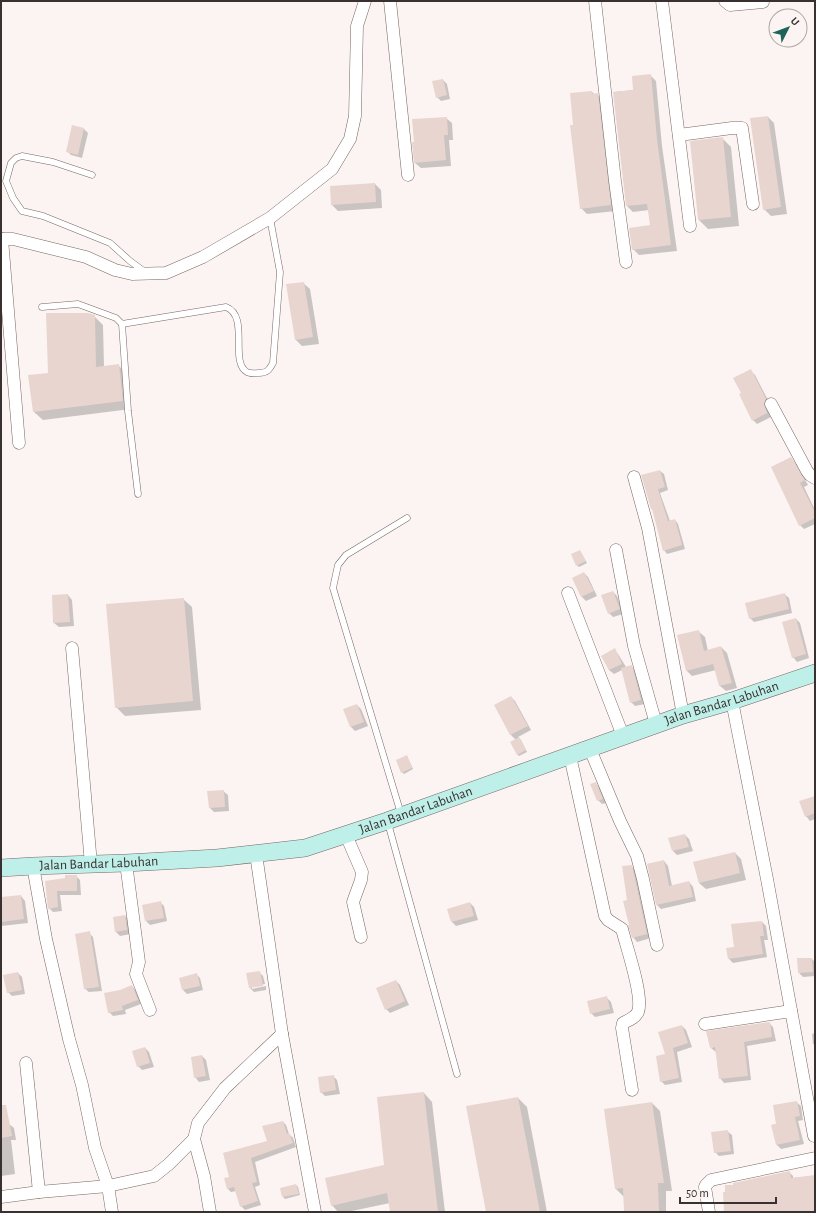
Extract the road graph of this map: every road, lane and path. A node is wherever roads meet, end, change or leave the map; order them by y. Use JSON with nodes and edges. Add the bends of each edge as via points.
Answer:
{"nodes":[{"id":1,"x":365,"y":1,"type":"edge"},
{"id":2,"x":390,"y":1,"type":"edge"},
{"id":3,"x":595,"y":1,"type":"edge"},
{"id":4,"x":662,"y":1,"type":"edge"},
{"id":5,"x":725,"y":1,"type":"edge"},
{"id":6,"x":763,"y":2,"type":"dead end"},
{"id":7,"x":679,"y":135,"type":"junction"},
{"id":8,"x":92,"y":175,"type":"dead end"},
{"id":9,"x":408,"y":175,"type":"dead end"},
{"id":10,"x":753,"y":204,"type":"dead end"},
{"id":11,"x":270,"y":218,"type":"junction"},
{"id":12,"x":690,"y":226,"type":"dead end"},
{"id":13,"x":1,"y":239,"type":"edge"},
{"id":14,"x":626,"y":262,"type":"dead end"},
{"id":15,"x":148,"y":274,"type":"junction"},
{"id":16,"x":42,"y":307,"type":"dead end"},
{"id":17,"x":122,"y":324,"type":"junction"},
{"id":18,"x":771,"y":404,"type":"dead end"},
{"id":19,"x":18,"y":443,"type":"dead end"},
{"id":20,"x":634,"y":477,"type":"dead end"},
{"id":21,"x":815,"y":478,"type":"edge"},
{"id":22,"x":138,"y":494,"type":"dead end"},
{"id":23,"x":407,"y":518,"type":"dead end"},
{"id":24,"x":616,"y":550,"type":"dead end"},
{"id":25,"x":568,"y":594,"type":"dead end"},
{"id":26,"x":72,"y":648,"type":"dead end"},
{"id":27,"x":815,"y":673,"type":"edge"},
{"id":28,"x":732,"y":701,"type":"junction"},
{"id":29,"x":683,"y":715,"type":"junction"},
{"id":30,"x":656,"y":724,"type":"junction"},
{"id":31,"x":623,"y":736,"type":"junction"},
{"id":32,"x":590,"y":749,"type":"junction"},
{"id":33,"x":570,"y":756,"type":"junction"},
{"id":34,"x":394,"y":819,"type":"junction"},
{"id":35,"x":346,"y":835,"type":"junction"},
{"id":36,"x":256,"y":854,"type":"junction"},
{"id":37,"x":126,"y":863,"type":"junction"},
{"id":38,"x":92,"y":864,"type":"junction"},
{"id":39,"x":33,"y":866,"type":"junction"},
{"id":40,"x":1,"y":868,"type":"edge"},
{"id":41,"x":361,"y":937,"type":"dead end"},
{"id":42,"x":657,"y":944,"type":"dead end"},
{"id":43,"x":150,"y":1010,"type":"dead end"},
{"id":44,"x":791,"y":1011,"type":"junction"},
{"id":45,"x":705,"y":1024,"type":"dead end"},
{"id":46,"x":282,"y":1034,"type":"junction"},
{"id":47,"x":26,"y":1063,"type":"dead end"},
{"id":48,"x":456,"y":1074,"type":"dead end"},
{"id":49,"x":632,"y":1090,"type":"dead end"},
{"id":50,"x":814,"y":1136,"type":"dead end"},
{"id":51,"x":194,"y":1139,"type":"junction"},
{"id":52,"x":815,"y":1158,"type":"edge"},
{"id":53,"x":108,"y":1186,"type":"junction"},
{"id":54,"x":39,"y":1192,"type":"junction"},
{"id":55,"x":1,"y":1197,"type":"edge"},
{"id":56,"x":112,"y":1212,"type":"edge"},
{"id":57,"x":210,"y":1212,"type":"edge"},
{"id":58,"x":315,"y":1212,"type":"edge"},
{"id":59,"x":709,"y":1212,"type":"edge"}],
"edges":[{"from":1,"to":11,"type":"street","via":[[357,26],[354,116],[350,139],[332,169]]},
{"from":2,"to":9,"type":"street"},
{"from":3,"to":14,"type":"street"},
{"from":4,"to":7,"type":"street"},
{"from":5,"to":6,"type":"street","via":[[730,5]]},
{"from":7,"to":10,"type":"street","via":[[742,128]]},
{"from":7,"to":12,"type":"street"},
{"from":8,"to":15,"type":"lane","via":[[53,162],[22,156],[11,163],[6,180],[13,198],[22,211],[43,216],[110,243]]},
{"from":11,"to":15,"type":"street","via":[[186,265],[166,273]]},
{"from":11,"to":17,"type":"lane","via":[[280,272],[273,363],[265,373],[249,373],[244,370],[240,362],[237,316],[226,307]]},
{"from":13,"to":15,"type":"street","via":[[13,239],[86,257],[115,270]]},
{"from":13,"to":19,"type":"street"},
{"from":16,"to":17,"type":"lane","via":[[78,304],[116,318]]},
{"from":17,"to":22,"type":"lane","via":[[128,411]]},
{"from":18,"to":21,"type":"street","via":[[807,471]]},
{"from":20,"to":29,"type":"street","via":[[648,528]]},
{"from":23,"to":34,"type":"lane","via":[[346,555],[338,565],[333,588]]},
{"from":24,"to":30,"type":"street","via":[[634,646]]},
{"from":25,"to":31,"type":"street"},
{"from":26,"to":38,"type":"street"},
{"from":27,"to":28,"type":"main road","name":"Jalan Bandar Labuhan"},
{"from":28,"to":29,"type":"main road","name":"Jalan Bandar Labuhan"},
{"from":28,"to":44,"type":"street"},
{"from":29,"to":30,"type":"main road","name":"Jalan Bandar Labuhan"},
{"from":30,"to":31,"type":"main road","name":"Jalan Bandar Labuhan"},
{"from":31,"to":32,"type":"main road","name":"Jalan Bandar Labuhan"},
{"from":32,"to":33,"type":"main road","name":"Jalan Bandar Labuhan"},
{"from":32,"to":42,"type":"street","via":[[637,856]]},
{"from":33,"to":34,"type":"main road","name":"Jalan Bandar Labuhan"},
{"from":33,"to":49,"type":"street","via":[[605,916],[622,928],[639,994],[638,1012],[624,1023],[622,1028]]},
{"from":34,"to":35,"type":"main road","name":"Jalan Bandar Labuhan"},
{"from":34,"to":48,"type":"lane"},
{"from":35,"to":36,"type":"main road","name":"Jalan Bandar Labuhan","via":[[305,848]]},
{"from":35,"to":41,"type":"street","via":[[362,872],[353,902]]},
{"from":36,"to":37,"type":"main road","name":"Jalan Bandar Labuhan"},
{"from":36,"to":46,"type":"street"},
{"from":37,"to":38,"type":"main road","name":"Jalan Bandar Labuhan"},
{"from":37,"to":43,"type":"street","via":[[139,962],[136,974]]},
{"from":38,"to":39,"type":"main road","name":"Jalan Bandar Labuhan"},
{"from":39,"to":40,"type":"main road","name":"Jalan Bandar Labuhan"},
{"from":39,"to":53,"type":"street","via":[[46,940],[69,1039],[95,1148]]},
{"from":44,"to":45,"type":"street"},
{"from":44,"to":50,"type":"street"},
{"from":46,"to":51,"type":"street","via":[[225,1088],[198,1124]]},
{"from":46,"to":58,"type":"street"},
{"from":47,"to":54,"type":"street"},
{"from":51,"to":53,"type":"street","via":[[170,1164],[154,1176]]},
{"from":51,"to":57,"type":"street"},
{"from":52,"to":59,"type":"street","via":[[711,1180],[705,1187]]},
{"from":53,"to":54,"type":"street"},
{"from":53,"to":56,"type":"street"},
{"from":54,"to":55,"type":"street"}]}
